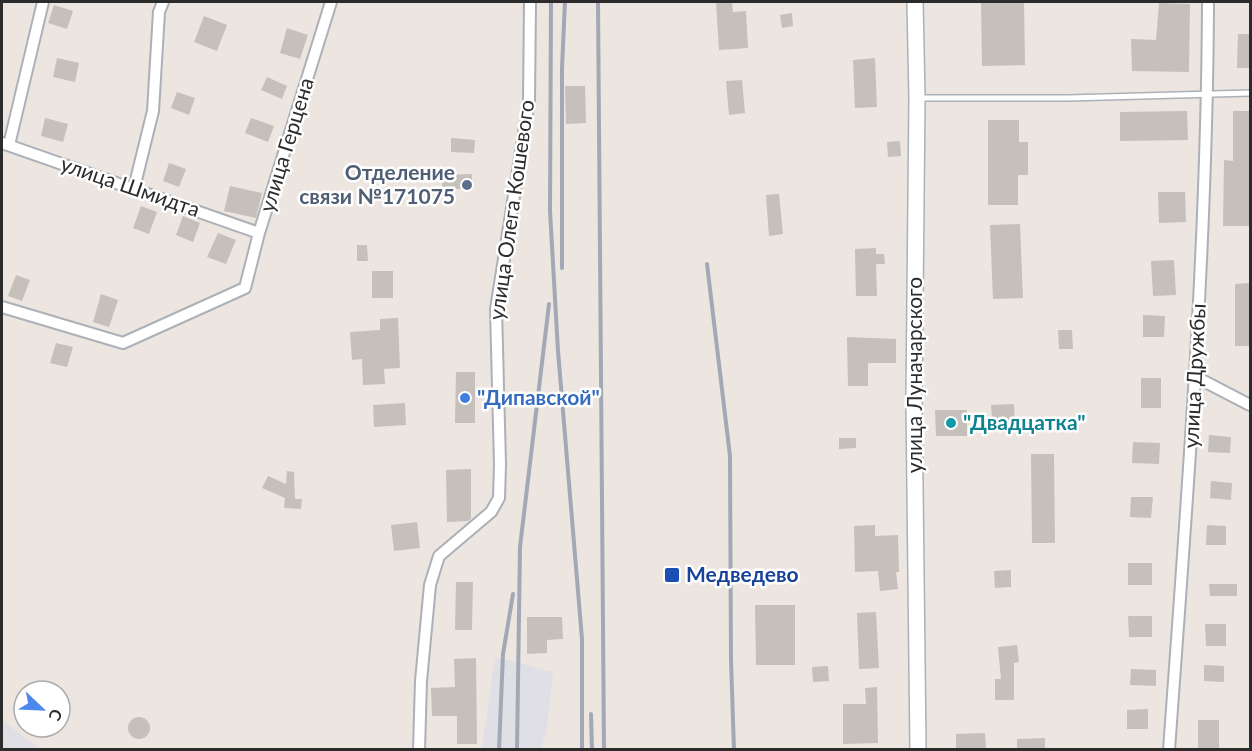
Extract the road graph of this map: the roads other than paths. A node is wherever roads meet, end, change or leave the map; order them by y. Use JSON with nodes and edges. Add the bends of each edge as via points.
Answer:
{"nodes":[{"id":1,"x":43,"y":2,"type":"edge"},
{"id":2,"x":163,"y":2,"type":"edge"},
{"id":3,"x":331,"y":2,"type":"edge"},
{"id":4,"x":530,"y":2,"type":"edge"},
{"id":5,"x":915,"y":2,"type":"edge"},
{"id":6,"x":1208,"y":2,"type":"edge"},
{"id":7,"x":1208,"y":93,"type":"junction"},
{"id":8,"x":1251,"y":93,"type":"edge"},
{"id":9,"x":917,"y":98,"type":"junction"},
{"id":10,"x":5,"y":144,"type":"edge"},
{"id":11,"x":134,"y":188,"type":"junction"},
{"id":12,"x":259,"y":233,"type":"junction"},
{"id":13,"x":2,"y":307,"type":"edge"},
{"id":14,"x":1196,"y":377,"type":"junction"},
{"id":15,"x":1251,"y":405,"type":"edge"},
{"id":16,"x":419,"y":750,"type":"edge"},
{"id":17,"x":918,"y":750,"type":"edge"},
{"id":18,"x":1169,"y":750,"type":"edge"}],
"edges":[{"from":1,"to":10,"type":"street"},
{"from":2,"to":11,"type":"street","via":[[159,12],[153,111]]},
{"from":3,"to":12,"type":"street","name":"улица Герцена"},
{"from":4,"to":16,"type":"street","name":"улица Олега Кошевого","via":[[529,101],[496,309],[499,498],[491,512],[439,556],[430,585]]},
{"from":5,"to":9,"type":"street","name":"улица Луначарского"},
{"from":6,"to":7,"type":"street","name":"улица Дружбы"},
{"from":7,"to":8,"type":"lane"},
{"from":7,"to":9,"type":"lane"},
{"from":7,"to":14,"type":"street","name":"улица Дружбы"},
{"from":9,"to":17,"type":"street","name":"улица Луначарского","via":[[914,400]]},
{"from":10,"to":11,"type":"street","name":"улица Шмидта"},
{"from":11,"to":12,"type":"street","name":"улица Шмидта"},
{"from":12,"to":13,"type":"street","name":"улица Герцена","via":[[245,288],[123,344]]},
{"from":14,"to":15,"type":"street"},
{"from":14,"to":18,"type":"street","name":"улица Дружбы"}]}
